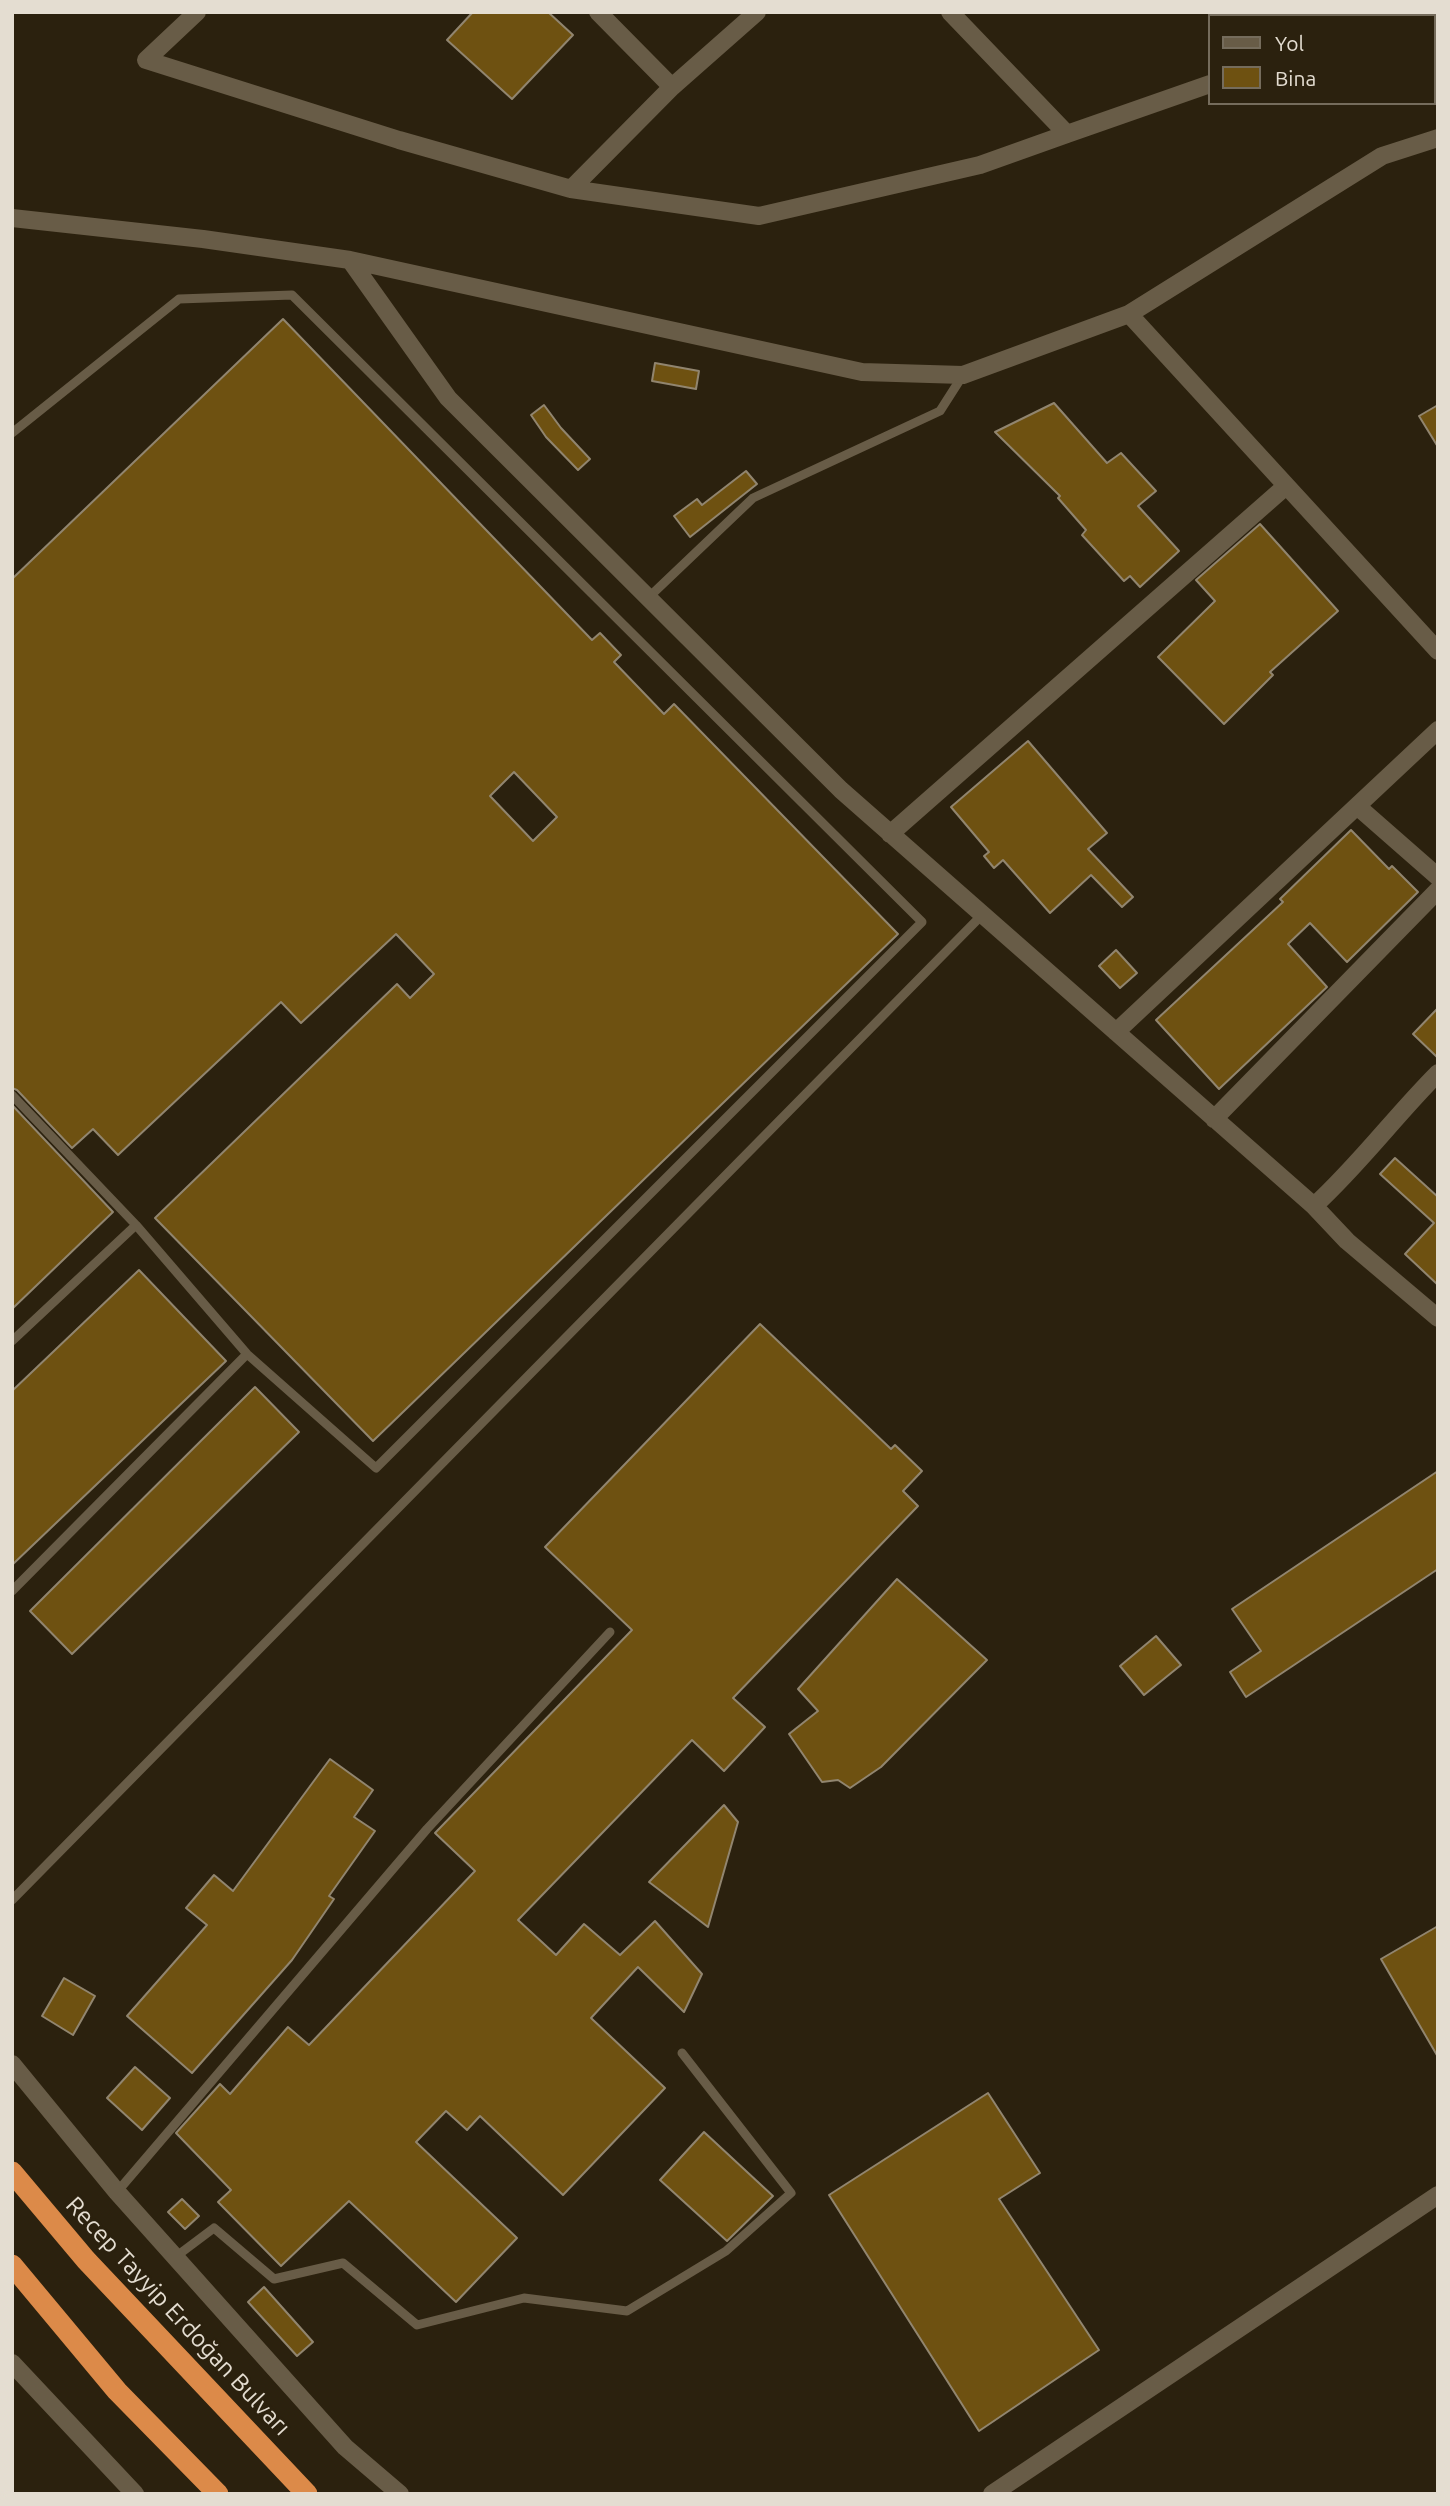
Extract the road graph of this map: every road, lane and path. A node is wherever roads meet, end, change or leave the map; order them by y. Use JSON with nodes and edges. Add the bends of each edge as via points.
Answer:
{"nodes":[{"id":1,"x":197,"y":12,"type":"edge"},
{"id":2,"x":598,"y":12,"type":"edge"},
{"id":3,"x":757,"y":12,"type":"edge"},
{"id":4,"x":950,"y":12,"type":"edge"},
{"id":5,"x":1208,"y":85,"type":"edge"},
{"id":6,"x":672,"y":87,"type":"junction"},
{"id":7,"x":1067,"y":134,"type":"junction"},
{"id":8,"x":1438,"y":138,"type":"edge"},
{"id":9,"x":571,"y":190,"type":"junction"},
{"id":10,"x":12,"y":218,"type":"edge"},
{"id":11,"x":350,"y":260,"type":"junction"},
{"id":12,"x":1129,"y":314,"type":"junction"},
{"id":13,"x":963,"y":375,"type":"junction"},
{"id":14,"x":12,"y":433,"type":"edge"},
{"id":15,"x":1286,"y":486,"type":"junction"},
{"id":16,"x":648,"y":598,"type":"junction"},
{"id":17,"x":1438,"y":651,"type":"edge"},
{"id":18,"x":1438,"y":730,"type":"edge"},
{"id":19,"x":1357,"y":806,"type":"junction"},
{"id":20,"x":890,"y":834,"type":"junction"},
{"id":21,"x":1438,"y":877,"type":"edge"},
{"id":22,"x":1438,"y":890,"type":"edge"},
{"id":23,"x":982,"y":915,"type":"junction"},
{"id":24,"x":1116,"y":1032,"type":"junction"},
{"id":25,"x":1434,"y":1084,"type":"edge"},
{"id":26,"x":12,"y":1095,"type":"edge"},
{"id":27,"x":1214,"y":1119,"type":"junction"},
{"id":28,"x":1314,"y":1206,"type":"junction"},
{"id":29,"x":136,"y":1225,"type":"junction"},
{"id":30,"x":1436,"y":1312,"type":"edge"},
{"id":31,"x":12,"y":1341,"type":"edge"},
{"id":32,"x":247,"y":1354,"type":"junction"},
{"id":33,"x":12,"y":1591,"type":"edge"},
{"id":34,"x":610,"y":1632,"type":"dead end"},
{"id":35,"x":12,"y":1900,"type":"edge"},
{"id":36,"x":682,"y":2053,"type":"dead end"},
{"id":37,"x":12,"y":2064,"type":"edge"},
{"id":38,"x":12,"y":2172,"type":"edge"},
{"id":39,"x":117,"y":2192,"type":"junction"},
{"id":40,"x":1438,"y":2195,"type":"edge"},
{"id":41,"x":174,"y":2258,"type":"junction"},
{"id":42,"x":12,"y":2265,"type":"edge"},
{"id":43,"x":12,"y":2363,"type":"edge"},
{"id":44,"x":135,"y":2494,"type":"edge"},
{"id":45,"x":218,"y":2494,"type":"edge"},
{"id":46,"x":307,"y":2494,"type":"edge"},
{"id":47,"x":400,"y":2494,"type":"edge"},
{"id":48,"x":992,"y":2494,"type":"edge"}],
"edges":[{"from":1,"to":9,"type":"street","via":[[146,60]]},
{"from":2,"to":6,"type":"street"},
{"from":3,"to":6,"type":"street"},
{"from":4,"to":7,"type":"street"},
{"from":5,"to":7,"type":"street"},
{"from":6,"to":9,"type":"street"},
{"from":7,"to":9,"type":"street","via":[[981,165],[759,215]]},
{"from":8,"to":12,"type":"street","via":[[1382,156]]},
{"from":10,"to":11,"type":"street"},
{"from":11,"to":13,"type":"street","via":[[862,372]]},
{"from":11,"to":16,"type":"street","via":[[448,398]]},
{"from":12,"to":13,"type":"street"},
{"from":12,"to":15,"type":"street"},
{"from":13,"to":16,"type":"lane","via":[[940,411],[752,498]]},
{"from":14,"to":32,"type":"lane","via":[[179,299],[292,295],[922,922],[376,1468]]},
{"from":15,"to":17,"type":"street"},
{"from":15,"to":20,"type":"street"},
{"from":16,"to":20,"type":"street"},
{"from":18,"to":19,"type":"street"},
{"from":19,"to":21,"type":"street"},
{"from":19,"to":24,"type":"street"},
{"from":20,"to":23,"type":"street"},
{"from":22,"to":27,"type":"street"},
{"from":23,"to":24,"type":"street"},
{"from":23,"to":35,"type":"lane"},
{"from":24,"to":27,"type":"street"},
{"from":25,"to":28,"type":"street"},
{"from":26,"to":29,"type":"lane"},
{"from":27,"to":28,"type":"street"},
{"from":28,"to":30,"type":"street","via":[[1347,1241]]},
{"from":29,"to":31,"type":"lane"},
{"from":29,"to":32,"type":"lane"},
{"from":32,"to":33,"type":"lane"},
{"from":34,"to":39,"type":"lane","via":[[427,1829]]},
{"from":36,"to":41,"type":"lane","via":[[790,2193],[726,2251],[626,2311],[524,2298],[417,2325],[343,2263],[274,2279],[214,2228]]},
{"from":37,"to":39,"type":"street"},
{"from":38,"to":46,"type":"highway","name":"Recep Tayyip Erdoğan Bulvarı","via":[[86,2260]]},
{"from":39,"to":41,"type":"street"},
{"from":40,"to":48,"type":"street"},
{"from":41,"to":47,"type":"street","via":[[345,2447]]},
{"from":42,"to":45,"type":"highway","via":[[117,2391]]},
{"from":43,"to":44,"type":"street"}]}
